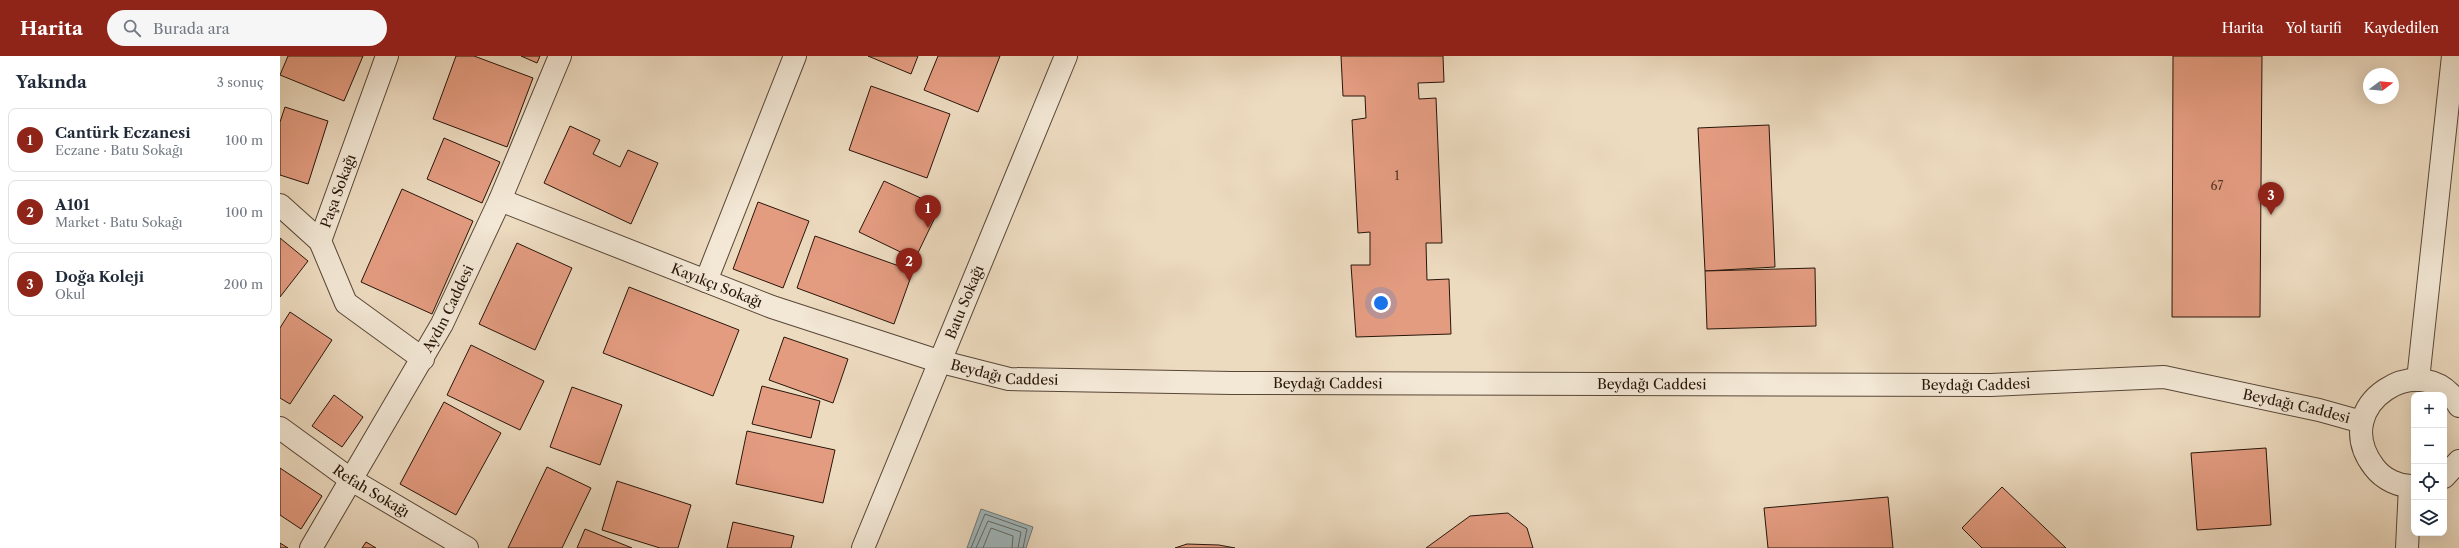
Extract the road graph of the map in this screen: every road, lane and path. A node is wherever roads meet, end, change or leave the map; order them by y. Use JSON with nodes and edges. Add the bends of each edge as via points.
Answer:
{"nodes":[{"id":1,"x":387,"y":56,"type":"edge"},
{"id":2,"x":560,"y":56,"type":"edge"},
{"id":3,"x":795,"y":56,"type":"edge"},
{"id":4,"x":1066,"y":56,"type":"edge"},
{"id":5,"x":2453,"y":56,"type":"edge"},
{"id":6,"x":500,"y":200,"type":"junction"},
{"id":7,"x":280,"y":205,"type":"edge"},
{"id":8,"x":320,"y":241,"type":"junction"},
{"id":9,"x":706,"y":281,"type":"junction"},
{"id":10,"x":423,"y":359,"type":"junction"},
{"id":11,"x":938,"y":361,"type":"junction"},
{"id":12,"x":2418,"y":380,"type":"junction"},
{"id":13,"x":2459,"y":406,"type":"edge"},
{"id":14,"x":2362,"y":422,"type":"junction"},
{"id":15,"x":280,"y":428,"type":"edge"},
{"id":16,"x":2459,"y":461,"type":"edge"},
{"id":17,"x":2447,"y":474,"type":"edge"},
{"id":18,"x":350,"y":479,"type":"junction"},
{"id":19,"x":2411,"y":486,"type":"edge"},
{"id":20,"x":2411,"y":498,"type":"edge"},
{"id":21,"x":311,"y":548,"type":"edge"},
{"id":22,"x":467,"y":548,"type":"edge"},
{"id":23,"x":863,"y":548,"type":"edge"},
{"id":24,"x":2407,"y":548,"type":"edge"}],
"edges":[{"from":1,"to":8,"type":"street","name":"Paşa Sokağı"},
{"from":2,"to":6,"type":"street","name":"Aydın Caddesi"},
{"from":3,"to":9,"type":"street"},
{"from":4,"to":11,"type":"street","name":"Batu Sokağı"},
{"from":5,"to":12,"type":"street"},
{"from":6,"to":9,"type":"street","name":"Kayıkçı Sokağı"},
{"from":6,"to":10,"type":"street","name":"Aydın Caddesi"},
{"from":7,"to":8,"type":"street"},
{"from":8,"to":10,"type":"street","name":"Paşa Sokağı","via":[[346,304]]},
{"from":9,"to":11,"type":"street","name":"Kayıkçı Sokağı","via":[[772,307]]},
{"from":10,"to":18,"type":"street","name":"Aydın Caddesi"},
{"from":11,"to":14,"type":"street","name":"Beydağı Caddesi","via":[[1009,379],[1224,383],[1991,385],[2164,377],[2319,410]]},
{"from":11,"to":23,"type":"street","name":"Batu Sokağı"},
{"from":12,"to":13,"type":"street","via":[[2434,384],[2448,392]]},
{"from":12,"to":14,"type":"street","via":[[2403,381],[2389,386],[2376,396],[2367,408]]},
{"from":14,"to":19,"type":"street","via":[[2361,440],[2370,462],[2378,472],[2393,482]]},
{"from":15,"to":18,"type":"street","name":"Refah Sokağı"},
{"from":16,"to":17,"type":"street"},
{"from":18,"to":21,"type":"street","name":"Aydın Caddesi"},
{"from":18,"to":22,"type":"street","name":"Refah Sokağı"},
{"from":20,"to":24,"type":"street"}]}
